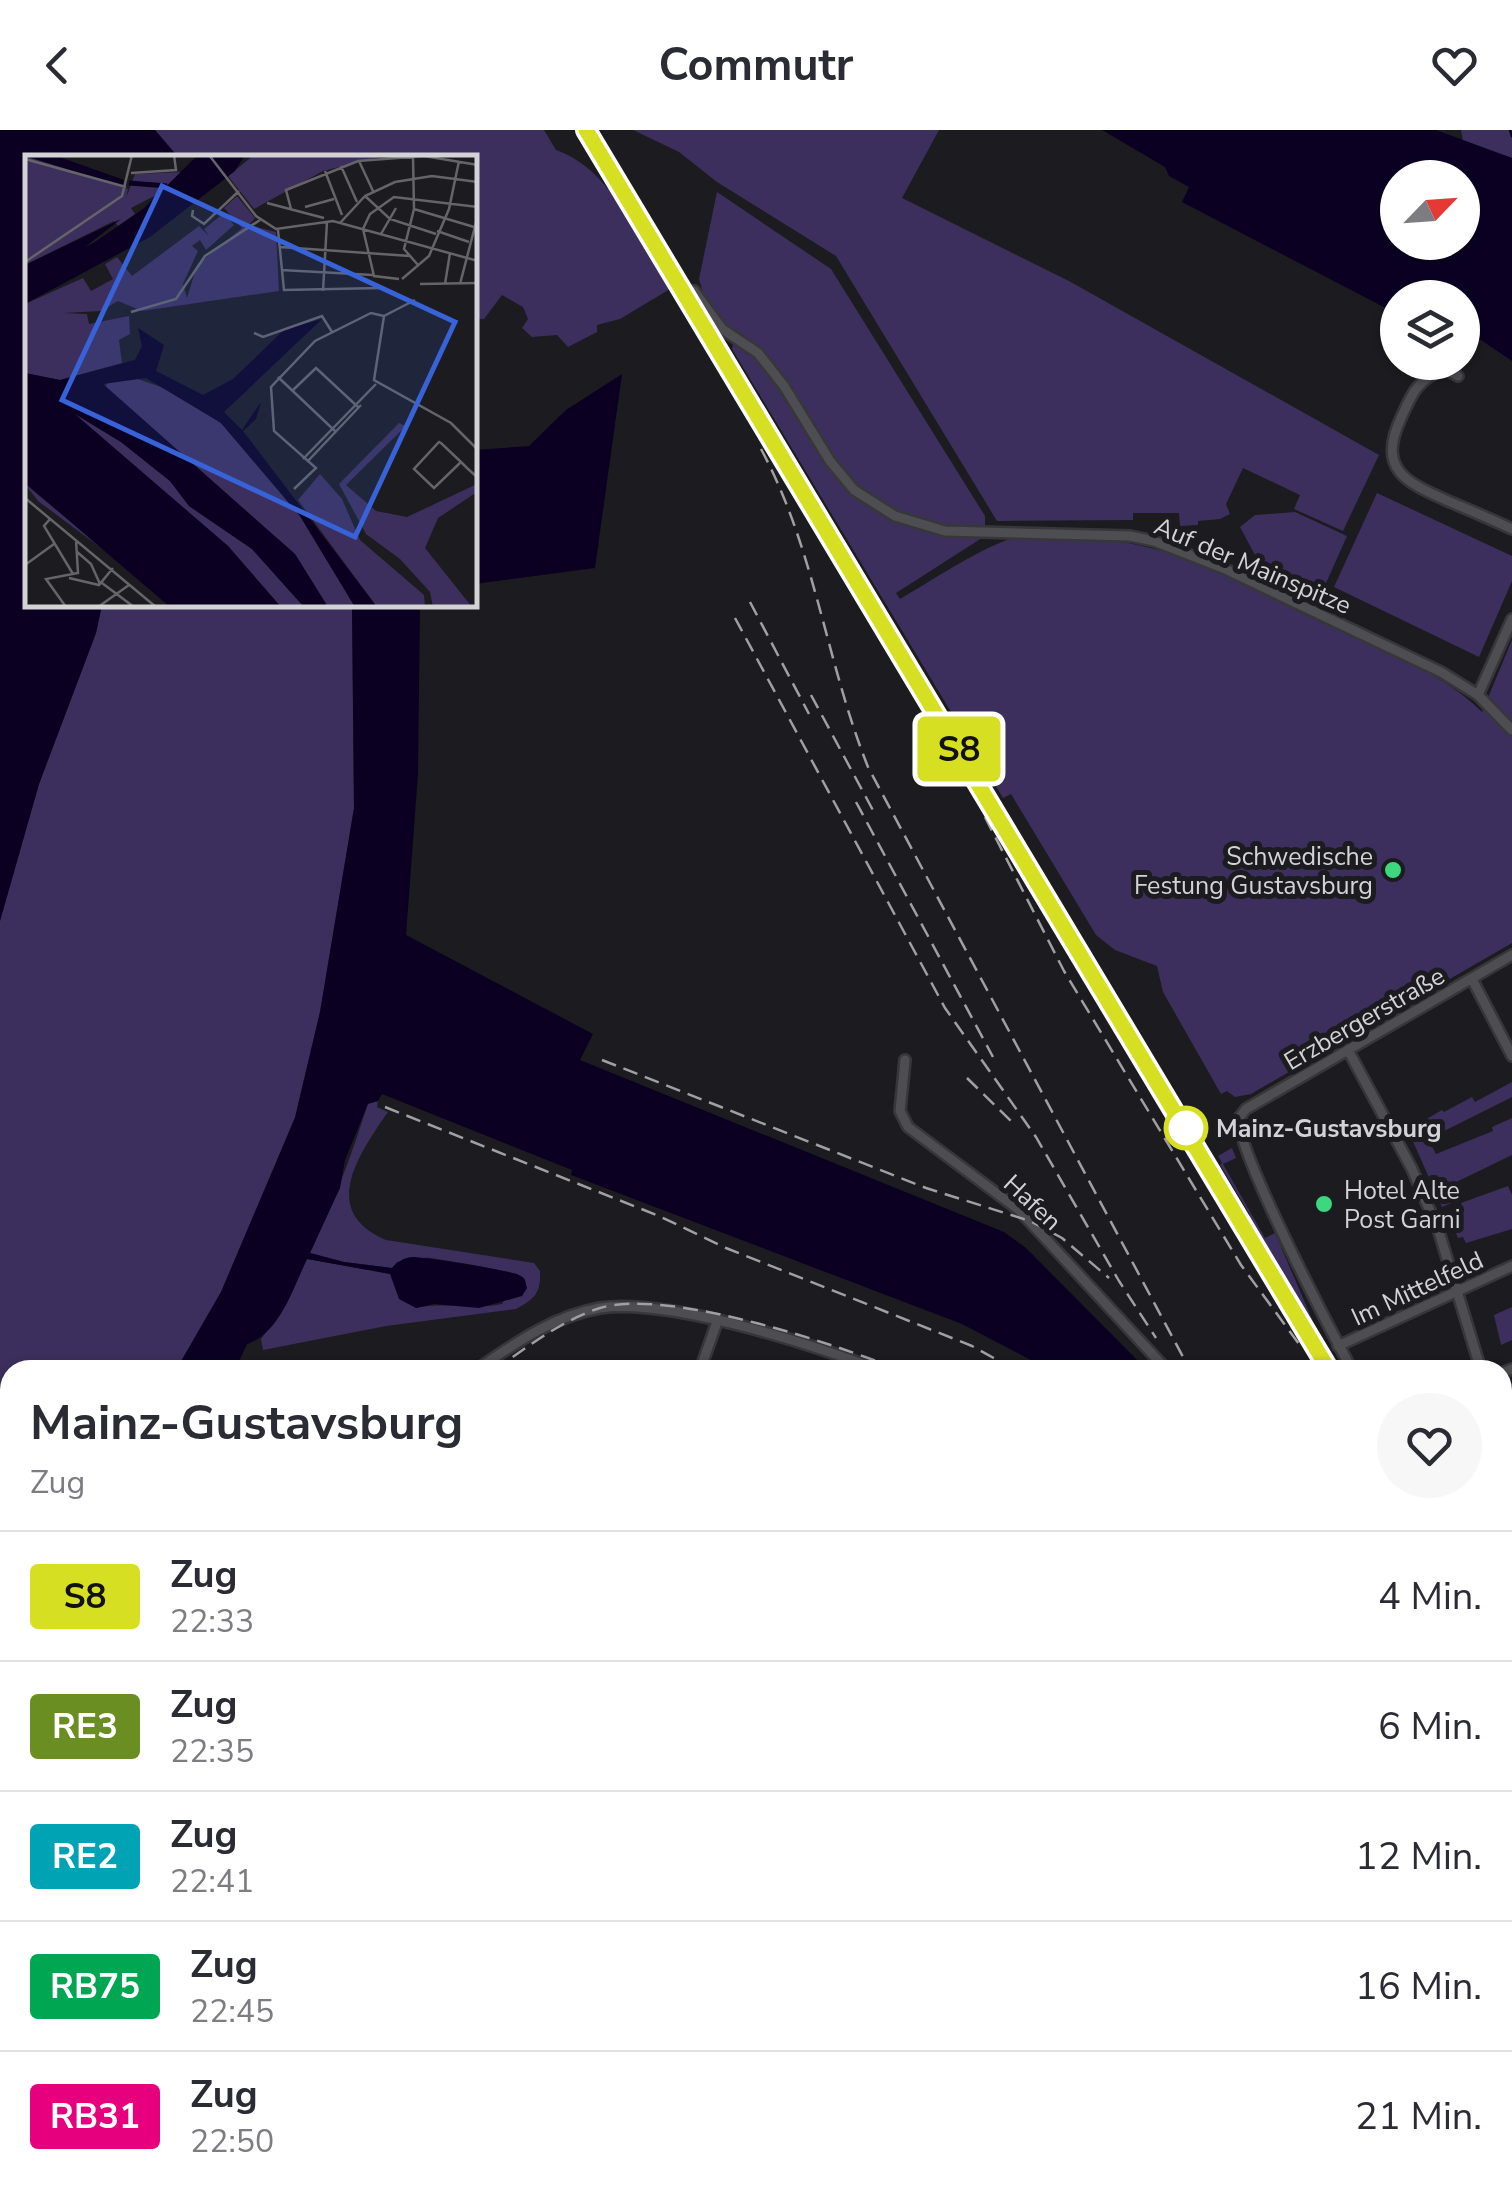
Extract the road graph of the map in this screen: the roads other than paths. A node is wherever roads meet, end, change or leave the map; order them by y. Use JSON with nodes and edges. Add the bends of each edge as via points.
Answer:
{"nodes":[{"id":1,"x":694,"y":291,"type":"dead end"},
{"id":2,"x":1423,"y":380,"type":"edge"},
{"id":3,"x":1512,"y":528,"type":"edge"},
{"id":4,"x":1512,"y":619,"type":"edge"},
{"id":5,"x":1478,"y":695,"type":"junction"},
{"id":6,"x":1512,"y":730,"type":"edge"},
{"id":7,"x":1512,"y":955,"type":"edge"},
{"id":8,"x":1472,"y":979,"type":"junction"},
{"id":9,"x":1348,"y":1050,"type":"junction"},
{"id":10,"x":1512,"y":1056,"type":"edge"},
{"id":11,"x":906,"y":1060,"type":"dead end"},
{"id":12,"x":1512,"y":1266,"type":"edge"},
{"id":13,"x":1457,"y":1290,"type":"junction"},
{"id":14,"x":716,"y":1322,"type":"junction"},
{"id":15,"x":1338,"y":1346,"type":"junction"},
{"id":16,"x":490,"y":1360,"type":"edge"},
{"id":17,"x":703,"y":1360,"type":"edge"},
{"id":18,"x":852,"y":1360,"type":"edge"},
{"id":19,"x":1158,"y":1360,"type":"edge"},
{"id":20,"x":1346,"y":1360,"type":"edge"},
{"id":21,"x":1478,"y":1360,"type":"edge"}],
"edges":[{"from":1,"to":5,"type":"street","name":"Auf der Mainspitze","via":[[722,329],[758,354],[784,386],[854,490],[895,516],[945,530],[1154,541],[1402,652]]},
{"from":2,"to":3,"type":"street","via":[[1394,433],[1397,469],[1414,486]]},
{"from":4,"to":5,"type":"street"},
{"from":5,"to":6,"type":"street","name":"Auf der Mainspitze"},
{"from":7,"to":8,"type":"street","name":"Erzbergerstraße"},
{"from":8,"to":9,"type":"street","name":"Erzbergerstraße"},
{"from":8,"to":10,"type":"street"},
{"from":9,"to":13,"type":"street","via":[[1412,1169]]},
{"from":9,"to":15,"type":"street","name":"Erzbergerstraße","via":[[1239,1118],[1242,1140]]},
{"from":11,"to":19,"type":"street","name":"Hafen","via":[[900,1111],[908,1127],[1018,1210]]},
{"from":12,"to":13,"type":"street","name":"Im Mittelfeld"},
{"from":13,"to":15,"type":"street","name":"Im Mittelfeld"},
{"from":13,"to":21,"type":"street"},
{"from":14,"to":16,"type":"street","via":[[637,1307],[601,1308],[516,1342]]},
{"from":14,"to":17,"type":"street"},
{"from":14,"to":18,"type":"street"},
{"from":15,"to":20,"type":"street"}]}
